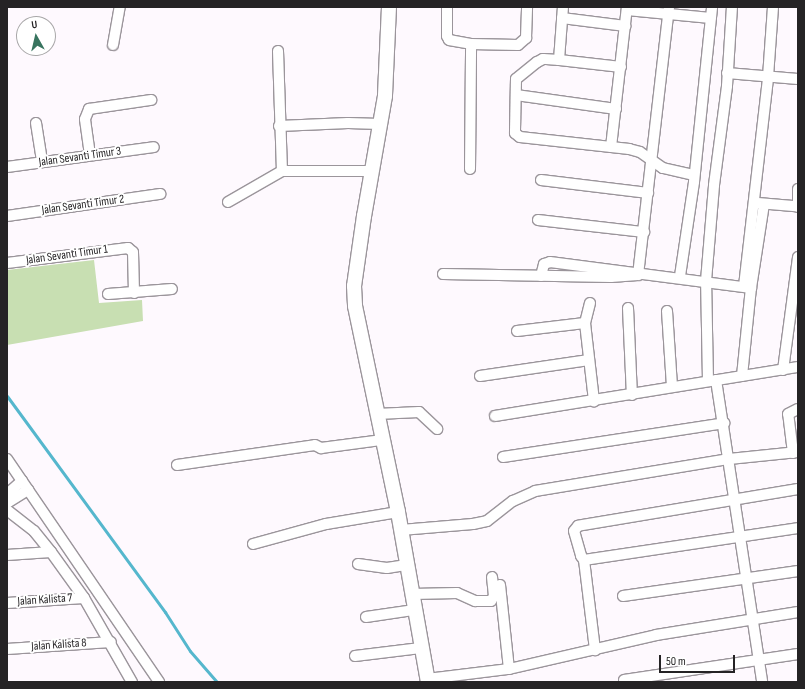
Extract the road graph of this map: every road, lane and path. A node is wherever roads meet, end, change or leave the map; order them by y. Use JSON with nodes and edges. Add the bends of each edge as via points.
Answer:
{"nodes":[{"id":1,"x":120,"y":7,"type":"edge"},
{"id":2,"x":389,"y":7,"type":"edge"},
{"id":3,"x":447,"y":7,"type":"edge"},
{"id":4,"x":527,"y":7,"type":"edge"},
{"id":5,"x":563,"y":7,"type":"edge"},
{"id":6,"x":712,"y":7,"type":"edge"},
{"id":7,"x":732,"y":7,"type":"edge"},
{"id":8,"x":772,"y":7,"type":"edge"},
{"id":9,"x":627,"y":9,"type":"edge"},
{"id":10,"x":668,"y":11,"type":"edge"},
{"id":11,"x":562,"y":18,"type":"junction"},
{"id":12,"x":711,"y":18,"type":"junction"},
{"id":13,"x":625,"y":26,"type":"junction"},
{"id":14,"x":471,"y":44,"type":"junction"},
{"id":15,"x":112,"y":45,"type":"dead end"},
{"id":16,"x":278,"y":51,"type":"dead end"},
{"id":17,"x":559,"y":60,"type":"junction"},
{"id":18,"x":621,"y":67,"type":"junction"},
{"id":19,"x":727,"y":73,"type":"junction"},
{"id":20,"x":768,"y":77,"type":"junction"},
{"id":21,"x":798,"y":79,"type":"edge"},
{"id":22,"x":516,"y":95,"type":"junction"},
{"id":23,"x":151,"y":100,"type":"dead end"},
{"id":24,"x":616,"y":108,"type":"junction"},
{"id":25,"x":36,"y":123,"type":"dead end"},
{"id":26,"x":380,"y":124,"type":"junction"},
{"id":27,"x":279,"y":126,"type":"junction"},
{"id":28,"x":154,"y":147,"type":"dead end"},
{"id":29,"x":611,"y":147,"type":"junction"},
{"id":30,"x":90,"y":155,"type":"junction"},
{"id":31,"x":652,"y":161,"type":"junction"},
{"id":32,"x":42,"y":162,"type":"junction"},
{"id":33,"x":7,"y":167,"type":"edge"},
{"id":34,"x":470,"y":169,"type":"dead end"},
{"id":35,"x":282,"y":171,"type":"junction"},
{"id":36,"x":373,"y":171,"type":"junction"},
{"id":37,"x":694,"y":175,"type":"junction"},
{"id":38,"x":541,"y":180,"type":"dead end"},
{"id":39,"x":798,"y":189,"type":"edge"},
{"id":40,"x":648,"y":193,"type":"junction"},
{"id":41,"x":160,"y":194,"type":"dead end"},
{"id":42,"x":228,"y":202,"type":"dead end"},
{"id":43,"x":754,"y":203,"type":"junction"},
{"id":44,"x":764,"y":204,"type":"junction"},
{"id":45,"x":797,"y":206,"type":"edge"},
{"id":46,"x":7,"y":216,"type":"edge"},
{"id":47,"x":538,"y":220,"type":"dead end"},
{"id":48,"x":644,"y":232,"type":"junction"},
{"id":49,"x":798,"y":257,"type":"edge"},
{"id":50,"x":7,"y":263,"type":"edge"},
{"id":51,"x":640,"y":273,"type":"junction"},
{"id":52,"x":444,"y":274,"type":"dead end"},
{"id":53,"x":541,"y":276,"type":"junction"},
{"id":54,"x":680,"y":276,"type":"junction"},
{"id":55,"x":706,"y":281,"type":"junction"},
{"id":56,"x":748,"y":287,"type":"junction"},
{"id":57,"x":172,"y":289,"type":"dead end"},
{"id":58,"x":134,"y":293,"type":"junction"},
{"id":59,"x":108,"y":294,"type":"dead end"},
{"id":60,"x":590,"y":303,"type":"dead end"},
{"id":61,"x":628,"y":308,"type":"dead end"},
{"id":62,"x":667,"y":311,"type":"dead end"},
{"id":63,"x":585,"y":323,"type":"junction"},
{"id":64,"x":517,"y":330,"type":"dead end"},
{"id":65,"x":589,"y":360,"type":"junction"},
{"id":66,"x":798,"y":368,"type":"edge"},
{"id":67,"x":782,"y":370,"type":"junction"},
{"id":68,"x":480,"y":376,"type":"dead end"},
{"id":69,"x":742,"y":376,"type":"junction"},
{"id":70,"x":712,"y":381,"type":"junction"},
{"id":71,"x":672,"y":388,"type":"junction"},
{"id":72,"x":632,"y":395,"type":"junction"},
{"id":73,"x":594,"y":401,"type":"junction"},
{"id":74,"x":798,"y":409,"type":"edge"},
{"id":75,"x":377,"y":414,"type":"junction"},
{"id":76,"x":495,"y":416,"type":"dead end"},
{"id":77,"x":724,"y":423,"type":"junction"},
{"id":78,"x":437,"y":429,"type":"dead end"},
{"id":79,"x":382,"y":440,"type":"junction"},
{"id":80,"x":795,"y":453,"type":"edge"},
{"id":81,"x":503,"y":457,"type":"dead end"},
{"id":82,"x":7,"y":459,"type":"edge"},
{"id":83,"x":729,"y":459,"type":"junction"},
{"id":84,"x":177,"y":465,"type":"dead end"},
{"id":85,"x":22,"y":481,"type":"junction"},
{"id":86,"x":798,"y":489,"type":"edge"},
{"id":87,"x":28,"y":490,"type":"junction"},
{"id":88,"x":7,"y":494,"type":"edge"},
{"id":89,"x":735,"y":499,"type":"junction"},
{"id":90,"x":7,"y":503,"type":"edge"},
{"id":91,"x":7,"y":510,"type":"edge"},
{"id":92,"x":398,"y":512,"type":"junction"},
{"id":93,"x":798,"y":528,"type":"edge"},
{"id":94,"x":401,"y":530,"type":"junction"},
{"id":95,"x":741,"y":537,"type":"junction"},
{"id":96,"x":253,"y":544,"type":"dead end"},
{"id":97,"x":51,"y":552,"type":"junction"},
{"id":98,"x":7,"y":555,"type":"edge"},
{"id":99,"x":584,"y":560,"type":"junction"},
{"id":100,"x":358,"y":564,"type":"dead end"},
{"id":101,"x":407,"y":565,"type":"junction"},
{"id":102,"x":798,"y":571,"type":"edge"},
{"id":103,"x":748,"y":578,"type":"junction"},
{"id":104,"x":412,"y":594,"type":"junction"},
{"id":105,"x":623,"y":596,"type":"dead end"},
{"id":106,"x":84,"y":598,"type":"junction"},
{"id":107,"x":7,"y":603,"type":"edge"},
{"id":108,"x":414,"y":610,"type":"junction"},
{"id":109,"x":798,"y":612,"type":"edge"},
{"id":110,"x":366,"y":617,"type":"dead end"},
{"id":111,"x":754,"y":619,"type":"junction"},
{"id":112,"x":111,"y":642,"type":"junction"},
{"id":113,"x":421,"y":648,"type":"junction"},
{"id":114,"x":7,"y":649,"type":"edge"},
{"id":115,"x":595,"y":650,"type":"junction"},
{"id":116,"x":798,"y":654,"type":"edge"},
{"id":117,"x":355,"y":656,"type":"dead end"},
{"id":118,"x":759,"y":660,"type":"junction"},
{"id":119,"x":509,"y":668,"type":"junction"},
{"id":120,"x":428,"y":680,"type":"edge"},
{"id":121,"x":624,"y":680,"type":"dead end"},
{"id":122,"x":132,"y":682,"type":"edge"},
{"id":123,"x":159,"y":682,"type":"edge"},
{"id":124,"x":762,"y":682,"type":"edge"}],
"edges":[{"from":1,"to":15,"type":"street"},
{"from":2,"to":26,"type":"street","via":[[388,69]]},
{"from":3,"to":14,"type":"street","via":[[447,39]]},
{"from":4,"to":14,"type":"street","via":[[526,38],[521,45]]},
{"from":5,"to":11,"type":"street"},
{"from":6,"to":12,"type":"street"},
{"from":7,"to":19,"type":"street"},
{"from":8,"to":20,"type":"street"},
{"from":9,"to":10,"type":"street"},
{"from":9,"to":13,"type":"street"},
{"from":10,"to":12,"type":"street"},
{"from":10,"to":31,"type":"street"},
{"from":11,"to":13,"type":"street"},
{"from":11,"to":17,"type":"street"},
{"from":12,"to":37,"type":"street"},
{"from":13,"to":18,"type":"street"},
{"from":14,"to":34,"type":"street"},
{"from":16,"to":27,"type":"street"},
{"from":17,"to":18,"type":"street"},
{"from":17,"to":22,"type":"street","via":[[541,60],[518,74]]},
{"from":18,"to":24,"type":"street"},
{"from":19,"to":20,"type":"street"},
{"from":19,"to":55,"type":"street"},
{"from":20,"to":21,"type":"street"},
{"from":20,"to":43,"type":"street"},
{"from":22,"to":24,"type":"street"},
{"from":22,"to":29,"type":"street","via":[[515,131],[518,136]]},
{"from":23,"to":30,"type":"street","via":[[89,109],[85,119]]},
{"from":24,"to":29,"type":"street"},
{"from":25,"to":32,"type":"street"},
{"from":26,"to":27,"type":"street"},
{"from":26,"to":36,"type":"street"},
{"from":27,"to":35,"type":"street"},
{"from":28,"to":30,"type":"street","name":"Jalan Sevanti Timur 3"},
{"from":29,"to":31,"type":"street","via":[[640,152]]},
{"from":30,"to":32,"type":"street","name":"Jalan Sevanti Timur 3"},
{"from":31,"to":37,"type":"street","via":[[663,168]]},
{"from":31,"to":40,"type":"street"},
{"from":32,"to":33,"type":"street","name":"Jalan Sevanti Timur 3"},
{"from":35,"to":36,"type":"street"},
{"from":35,"to":42,"type":"street"},
{"from":36,"to":75,"type":"street","via":[[354,286],[357,321]]},
{"from":37,"to":54,"type":"street"},
{"from":38,"to":40,"type":"street"},
{"from":39,"to":45,"type":"street"},
{"from":40,"to":48,"type":"street"},
{"from":41,"to":46,"type":"street","name":"Jalan Sevanti Timur 2"},
{"from":43,"to":44,"type":"street"},
{"from":43,"to":56,"type":"street"},
{"from":44,"to":45,"type":"street"},
{"from":44,"to":56,"type":"street"},
{"from":47,"to":48,"type":"street"},
{"from":48,"to":51,"type":"street"},
{"from":49,"to":67,"type":"street"},
{"from":50,"to":58,"type":"street","name":"Jalan Sevanti Timur 1","via":[[128,248],[133,252]]},
{"from":51,"to":53,"type":"street","via":[[631,277]]},
{"from":51,"to":53,"type":"street","via":[[550,262],[544,264]]},
{"from":51,"to":54,"type":"street"},
{"from":52,"to":53,"type":"street"},
{"from":54,"to":55,"type":"street"},
{"from":55,"to":56,"type":"street"},
{"from":55,"to":70,"type":"street"},
{"from":56,"to":69,"type":"street"},
{"from":57,"to":58,"type":"street"},
{"from":58,"to":59,"type":"street"},
{"from":60,"to":63,"type":"street"},
{"from":61,"to":72,"type":"street"},
{"from":62,"to":71,"type":"street"},
{"from":63,"to":64,"type":"street"},
{"from":63,"to":65,"type":"street"},
{"from":65,"to":68,"type":"street"},
{"from":65,"to":73,"type":"street"},
{"from":66,"to":67,"type":"street"},
{"from":67,"to":69,"type":"street"},
{"from":69,"to":70,"type":"street"},
{"from":70,"to":71,"type":"street"},
{"from":70,"to":77,"type":"street"},
{"from":71,"to":72,"type":"street"},
{"from":72,"to":73,"type":"street"},
{"from":73,"to":76,"type":"street"},
{"from":74,"to":80,"type":"street","via":[[788,414]]},
{"from":75,"to":78,"type":"street","via":[[419,412]]},
{"from":75,"to":79,"type":"street"},
{"from":77,"to":81,"type":"street"},
{"from":77,"to":83,"type":"street"},
{"from":79,"to":84,"type":"street","via":[[321,448],[315,445]]},
{"from":79,"to":92,"type":"street"},
{"from":80,"to":83,"type":"street"},
{"from":82,"to":85,"type":"street"},
{"from":83,"to":89,"type":"street"},
{"from":83,"to":94,"type":"street","via":[[535,491],[507,505],[487,521]]},
{"from":85,"to":87,"type":"street"},
{"from":85,"to":88,"type":"street"},
{"from":86,"to":89,"type":"street"},
{"from":87,"to":90,"type":"street"},
{"from":87,"to":123,"type":"street"},
{"from":89,"to":95,"type":"street"},
{"from":89,"to":99,"type":"street","via":[[578,526],[574,533],[580,556]]},
{"from":91,"to":97,"type":"street","via":[[34,531]]},
{"from":92,"to":94,"type":"street"},
{"from":92,"to":96,"type":"street","via":[[326,524]]},
{"from":93,"to":95,"type":"street"},
{"from":94,"to":101,"type":"street"},
{"from":95,"to":99,"type":"street"},
{"from":95,"to":103,"type":"street"},
{"from":97,"to":98,"type":"street"},
{"from":97,"to":106,"type":"street"},
{"from":99,"to":115,"type":"street"},
{"from":100,"to":101,"type":"street","via":[[387,568]]},
{"from":101,"to":104,"type":"street"},
{"from":102,"to":103,"type":"street"},
{"from":103,"to":105,"type":"street"},
{"from":103,"to":111,"type":"street"},
{"from":104,"to":108,"type":"street"},
{"from":104,"to":119,"type":"street","via":[[457,593],[475,601],[490,601],[494,596],[496,578]]},
{"from":106,"to":107,"type":"street","name":"Jalan Kalista 7"},
{"from":106,"to":112,"type":"street"},
{"from":108,"to":110,"type":"street"},
{"from":108,"to":113,"type":"street"},
{"from":109,"to":111,"type":"street"},
{"from":111,"to":115,"type":"street","via":[[656,636]]},
{"from":111,"to":118,"type":"street"},
{"from":112,"to":114,"type":"street","name":"Jalan Kalista 8"},
{"from":112,"to":122,"type":"street"},
{"from":113,"to":117,"type":"street"},
{"from":113,"to":120,"type":"street"},
{"from":115,"to":119,"type":"street"},
{"from":116,"to":118,"type":"street"},
{"from":118,"to":121,"type":"street"},
{"from":118,"to":124,"type":"street"},
{"from":119,"to":120,"type":"street"}]}
